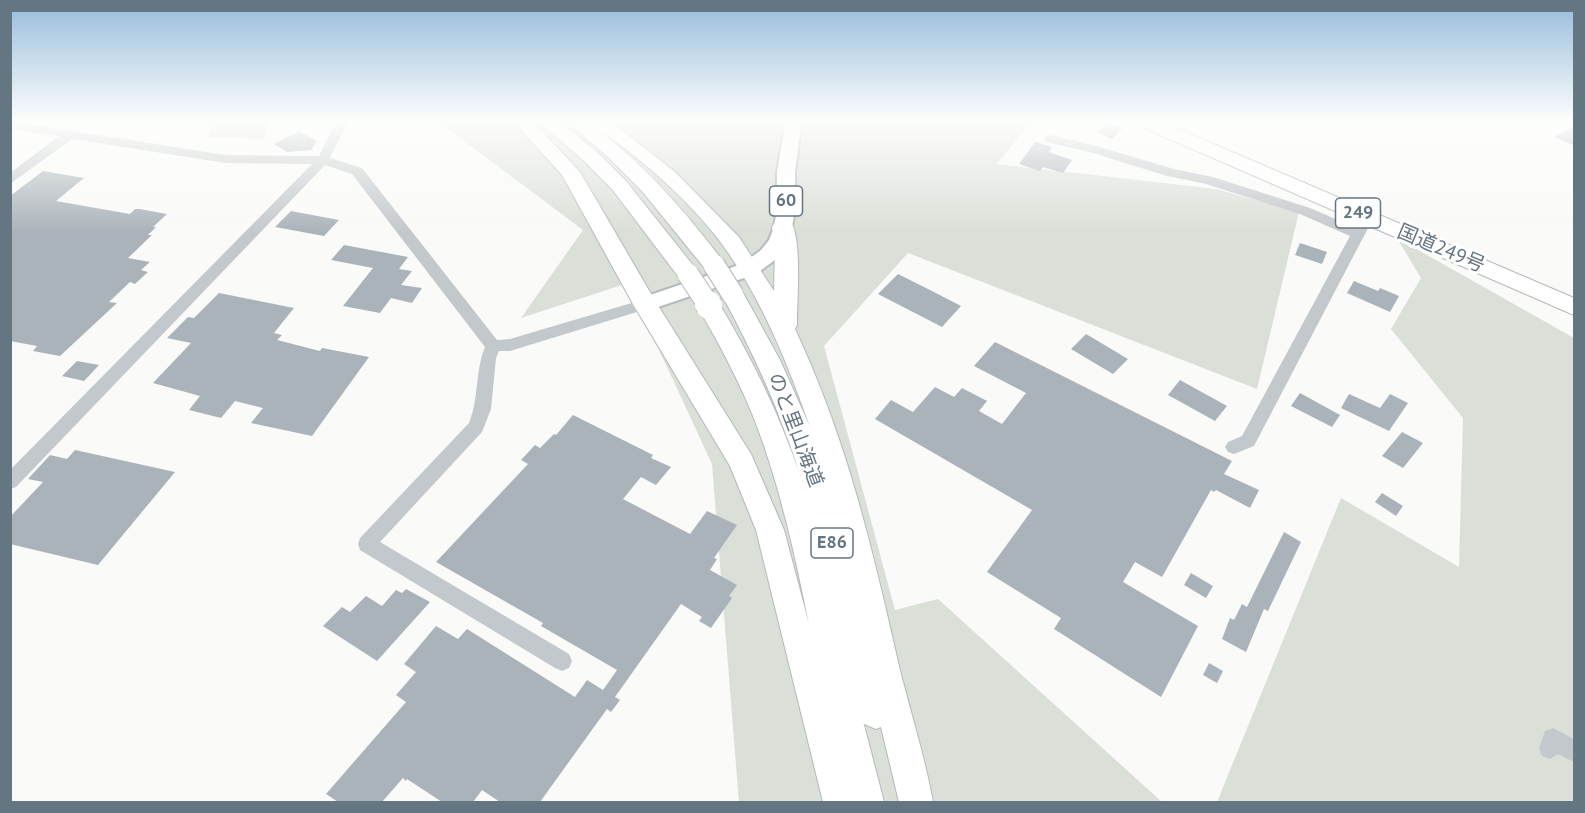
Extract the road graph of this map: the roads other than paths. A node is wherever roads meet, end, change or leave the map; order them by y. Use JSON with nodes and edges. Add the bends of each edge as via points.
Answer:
{"nodes":[{"id":1,"x":39,"y":158,"type":"edge"},
{"id":2,"x":219,"y":158,"type":"edge"},
{"id":3,"x":557,"y":158,"type":"edge"},
{"id":4,"x":592,"y":158,"type":"edge"},
{"id":5,"x":619,"y":158,"type":"edge"},
{"id":6,"x":648,"y":158,"type":"edge"},
{"id":7,"x":788,"y":158,"type":"edge"},
{"id":8,"x":1122,"y":158,"type":"edge"},
{"id":9,"x":1222,"y":158,"type":"edge"},
{"id":10,"x":323,"y":160,"type":"junction"},
{"id":11,"x":10,"y":180,"type":"edge"},
{"id":12,"x":1363,"y":225,"type":"junction"},
{"id":13,"x":783,"y":227,"type":"junction"},
{"id":14,"x":749,"y":269,"type":"junction"},
{"id":15,"x":721,"y":301,"type":"junction"},
{"id":16,"x":645,"y":304,"type":"junction"},
{"id":17,"x":1575,"y":307,"type":"edge"},
{"id":18,"x":787,"y":335,"type":"junction"},
{"id":19,"x":493,"y":346,"type":"junction"},
{"id":20,"x":1234,"y":447,"type":"dead end"},
{"id":21,"x":10,"y":482,"type":"edge"},
{"id":22,"x":562,"y":661,"type":"dead end"},
{"id":23,"x":1550,"y":748,"type":"dead end"},
{"id":24,"x":1575,"y":751,"type":"edge"},
{"id":25,"x":840,"y":802,"type":"edge"},
{"id":26,"x":867,"y":802,"type":"edge"},
{"id":27,"x":901,"y":802,"type":"edge"},
{"id":28,"x":916,"y":802,"type":"edge"}],
"edges":[{"from":1,"to":11,"type":"street"},
{"from":2,"to":10,"type":"street"},
{"from":3,"to":16,"type":"highway","via":[[570,172]]},
{"from":4,"to":15,"type":"highway","name":"のと里山海道","number":"E86","bridge":true,"via":[[619,185],[688,274]]},
{"from":5,"to":15,"type":"highway","name":"のと里山海道","number":"E86","bridge":true,"via":[[672,210],[714,265]]},
{"from":6,"to":14,"type":"highway","via":[[691,198],[739,252]]},
{"from":7,"to":13,"type":"main road","number":"60"},
{"from":8,"to":12,"type":"street"},
{"from":9,"to":12,"type":"highway","name":"国道249号","number":"249"},
{"from":10,"to":19,"type":"street","via":[[357,171]]},
{"from":10,"to":21,"type":"street"},
{"from":12,"to":17,"type":"highway","name":"国道249号","number":"249"},
{"from":12,"to":20,"type":"street","via":[[1248,441]]},
{"from":13,"to":14,"type":"main road","number":"60","via":[[768,255]]},
{"from":13,"to":18,"type":"highway"},
{"from":14,"to":16,"type":"main road","number":"60"},
{"from":14,"to":18,"type":"highway"},
{"from":15,"to":26,"type":"highway","name":"のと里山海道","number":"E86","via":[[792,495]]},
{"from":15,"to":27,"type":"highway","name":"のと里山海道","number":"E86","via":[[773,370],[797,428],[818,490]]},
{"from":16,"to":19,"type":"street","via":[[510,345]]},
{"from":16,"to":25,"type":"highway","via":[[742,462],[770,530]]},
{"from":18,"to":28,"type":"highway","via":[[814,399],[851,520]]},
{"from":19,"to":22,"type":"street","via":[[488,358],[483,409],[476,427],[367,544]]},
{"from":23,"to":24,"type":"street","via":[[1553,739]]}]}
